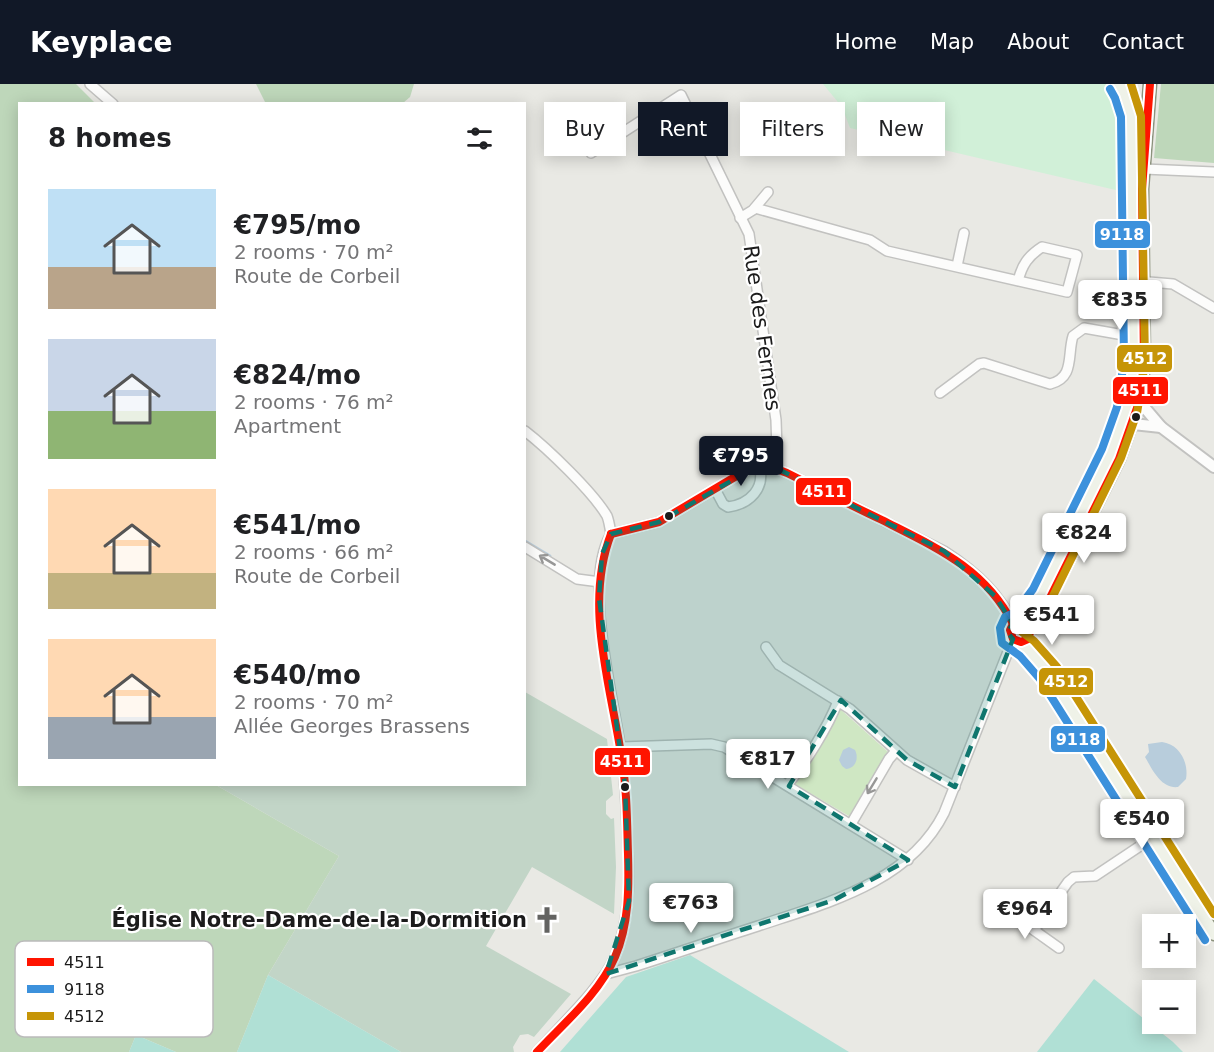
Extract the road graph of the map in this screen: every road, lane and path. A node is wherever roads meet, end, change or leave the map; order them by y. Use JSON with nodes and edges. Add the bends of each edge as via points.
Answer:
{"nodes":[{"id":1,"x":90,"y":84,"type":"edge"},
{"id":2,"x":1119,"y":84,"type":"edge"},
{"id":3,"x":1150,"y":84,"type":"edge"},
{"id":4,"x":111,"y":102,"type":"edge"},
{"id":5,"x":626,"y":130,"type":"edge"},
{"id":6,"x":1144,"y":169,"type":"junction"},
{"id":7,"x":1214,"y":172,"type":"edge"},
{"id":8,"x":768,"y":192,"type":"dead end"},
{"id":9,"x":755,"y":208,"type":"junction"},
{"id":10,"x":740,"y":218,"type":"junction"},
{"id":11,"x":964,"y":233,"type":"dead end"},
{"id":12,"x":957,"y":267,"type":"junction"},
{"id":13,"x":1018,"y":281,"type":"junction"},
{"id":14,"x":1139,"y":281,"type":"junction"},
{"id":15,"x":1214,"y":308,"type":"edge"},
{"id":16,"x":1135,"y":337,"type":"junction"},
{"id":17,"x":1132,"y":383,"type":"junction"},
{"id":18,"x":940,"y":393,"type":"dead end"},
{"id":19,"x":1136,"y":404,"type":"junction"},
{"id":20,"x":1127,"y":425,"type":"junction"},
{"id":21,"x":1161,"y":427,"type":"junction"},
{"id":22,"x":526,"y":432,"type":"edge"},
{"id":23,"x":759,"y":465,"type":"junction"},
{"id":24,"x":774,"y":467,"type":"junction"},
{"id":25,"x":1214,"y":467,"type":"edge"},
{"id":26,"x":716,"y":489,"type":"junction"},
{"id":27,"x":611,"y":534,"type":"junction"},
{"id":28,"x":526,"y":549,"type":"edge"},
{"id":29,"x":600,"y":582,"type":"junction"},
{"id":30,"x":1021,"y":632,"type":"junction"},
{"id":31,"x":766,"y":647,"type":"dead end"},
{"id":32,"x":838,"y":701,"type":"junction"},
{"id":33,"x":621,"y":747,"type":"junction"},
{"id":34,"x":896,"y":751,"type":"junction"},
{"id":35,"x":787,"y":785,"type":"junction"},
{"id":36,"x":955,"y":787,"type":"junction"},
{"id":37,"x":851,"y":824,"type":"junction"},
{"id":38,"x":1152,"y":838,"type":"junction"},
{"id":39,"x":908,"y":860,"type":"junction"},
{"id":40,"x":1007,"y":911,"type":"dead end"},
{"id":41,"x":1034,"y":930,"type":"junction"},
{"id":42,"x":1214,"y":934,"type":"edge"},
{"id":43,"x":1059,"y":948,"type":"dead end"},
{"id":44,"x":606,"y":974,"type":"junction"},
{"id":45,"x":537,"y":1052,"type":"edge"}],
"edges":[{"from":1,"to":4,"type":"street"},
{"from":2,"to":14,"type":"main road","via":[[1131,116]]},
{"from":3,"to":6,"type":"main road"},
{"from":5,"to":10,"type":"street","name":"Rue des Fermes","via":[[681,95]]},
{"from":6,"to":7,"type":"street"},
{"from":6,"to":14,"type":"main road"},
{"from":8,"to":9,"type":"street"},
{"from":9,"to":10,"type":"street"},
{"from":9,"to":12,"type":"street","via":[[870,240],[886,251]]},
{"from":10,"to":24,"type":"street","name":"Rue des Fermes","via":[[748,234],[773,397],[777,437]]},
{"from":11,"to":12,"type":"street"},
{"from":12,"to":13,"type":"street"},
{"from":13,"to":13,"type":"street","via":[[1021,268],[1042,247],[1077,255],[1067,292]]},
{"from":14,"to":15,"type":"street","via":[[1173,284]]},
{"from":14,"to":16,"type":"main road"},
{"from":14,"to":19,"type":"main road","via":[[1144,366]]},
{"from":16,"to":17,"type":"main road"},
{"from":16,"to":18,"type":"street","via":[[1084,328],[1073,336],[1068,370],[1058,381],[1050,384],[984,363]]},
{"from":17,"to":19,"type":"main road"},
{"from":17,"to":20,"type":"main road"},
{"from":19,"to":20,"type":"main road"},
{"from":19,"to":21,"type":"street","via":[[1144,407]]},
{"from":20,"to":21,"type":"street"},
{"from":20,"to":30,"type":"main road","via":[[1119,459],[1040,618]]},
{"from":21,"to":25,"type":"street"},
{"from":22,"to":27,"type":"street","via":[[592,497],[608,518]]},
{"from":23,"to":24,"type":"street"},
{"from":23,"to":26,"type":"street"},
{"from":23,"to":26,"type":"street","via":[[762,478],[757,492],[739,504],[723,504]]},
{"from":24,"to":30,"type":"street","via":[[967,566],[987,585]]},
{"from":26,"to":27,"type":"street","via":[[659,522]]},
{"from":27,"to":29,"type":"street","via":[[602,554]]},
{"from":29,"to":28,"type":"street","one_way":true,"via":[[577,579]]},
{"from":29,"to":33,"type":"street","via":[[607,668]]},
{"from":30,"to":36,"type":"street"},
{"from":30,"to":38,"type":"main road","via":[[1027,648],[1048,673]]},
{"from":31,"to":32,"type":"street","via":[[779,665]]},
{"from":32,"to":34,"type":"street"},
{"from":32,"to":35,"type":"street"},
{"from":33,"to":35,"type":"street","via":[[718,745]]},
{"from":33,"to":44,"type":"street","via":[[629,901],[622,937]]},
{"from":34,"to":36,"type":"street"},
{"from":34,"to":37,"type":"street","one_way":true},
{"from":35,"to":37,"type":"street"},
{"from":36,"to":39,"type":"street","via":[[938,824]]},
{"from":37,"to":39,"type":"street"},
{"from":38,"to":41,"type":"street","via":[[1095,876],[1074,877]]},
{"from":38,"to":42,"type":"main road"},
{"from":39,"to":44,"type":"street","via":[[834,900]]},
{"from":40,"to":41,"type":"street"},
{"from":41,"to":43,"type":"street"},
{"from":44,"to":45,"type":"street"}]}
